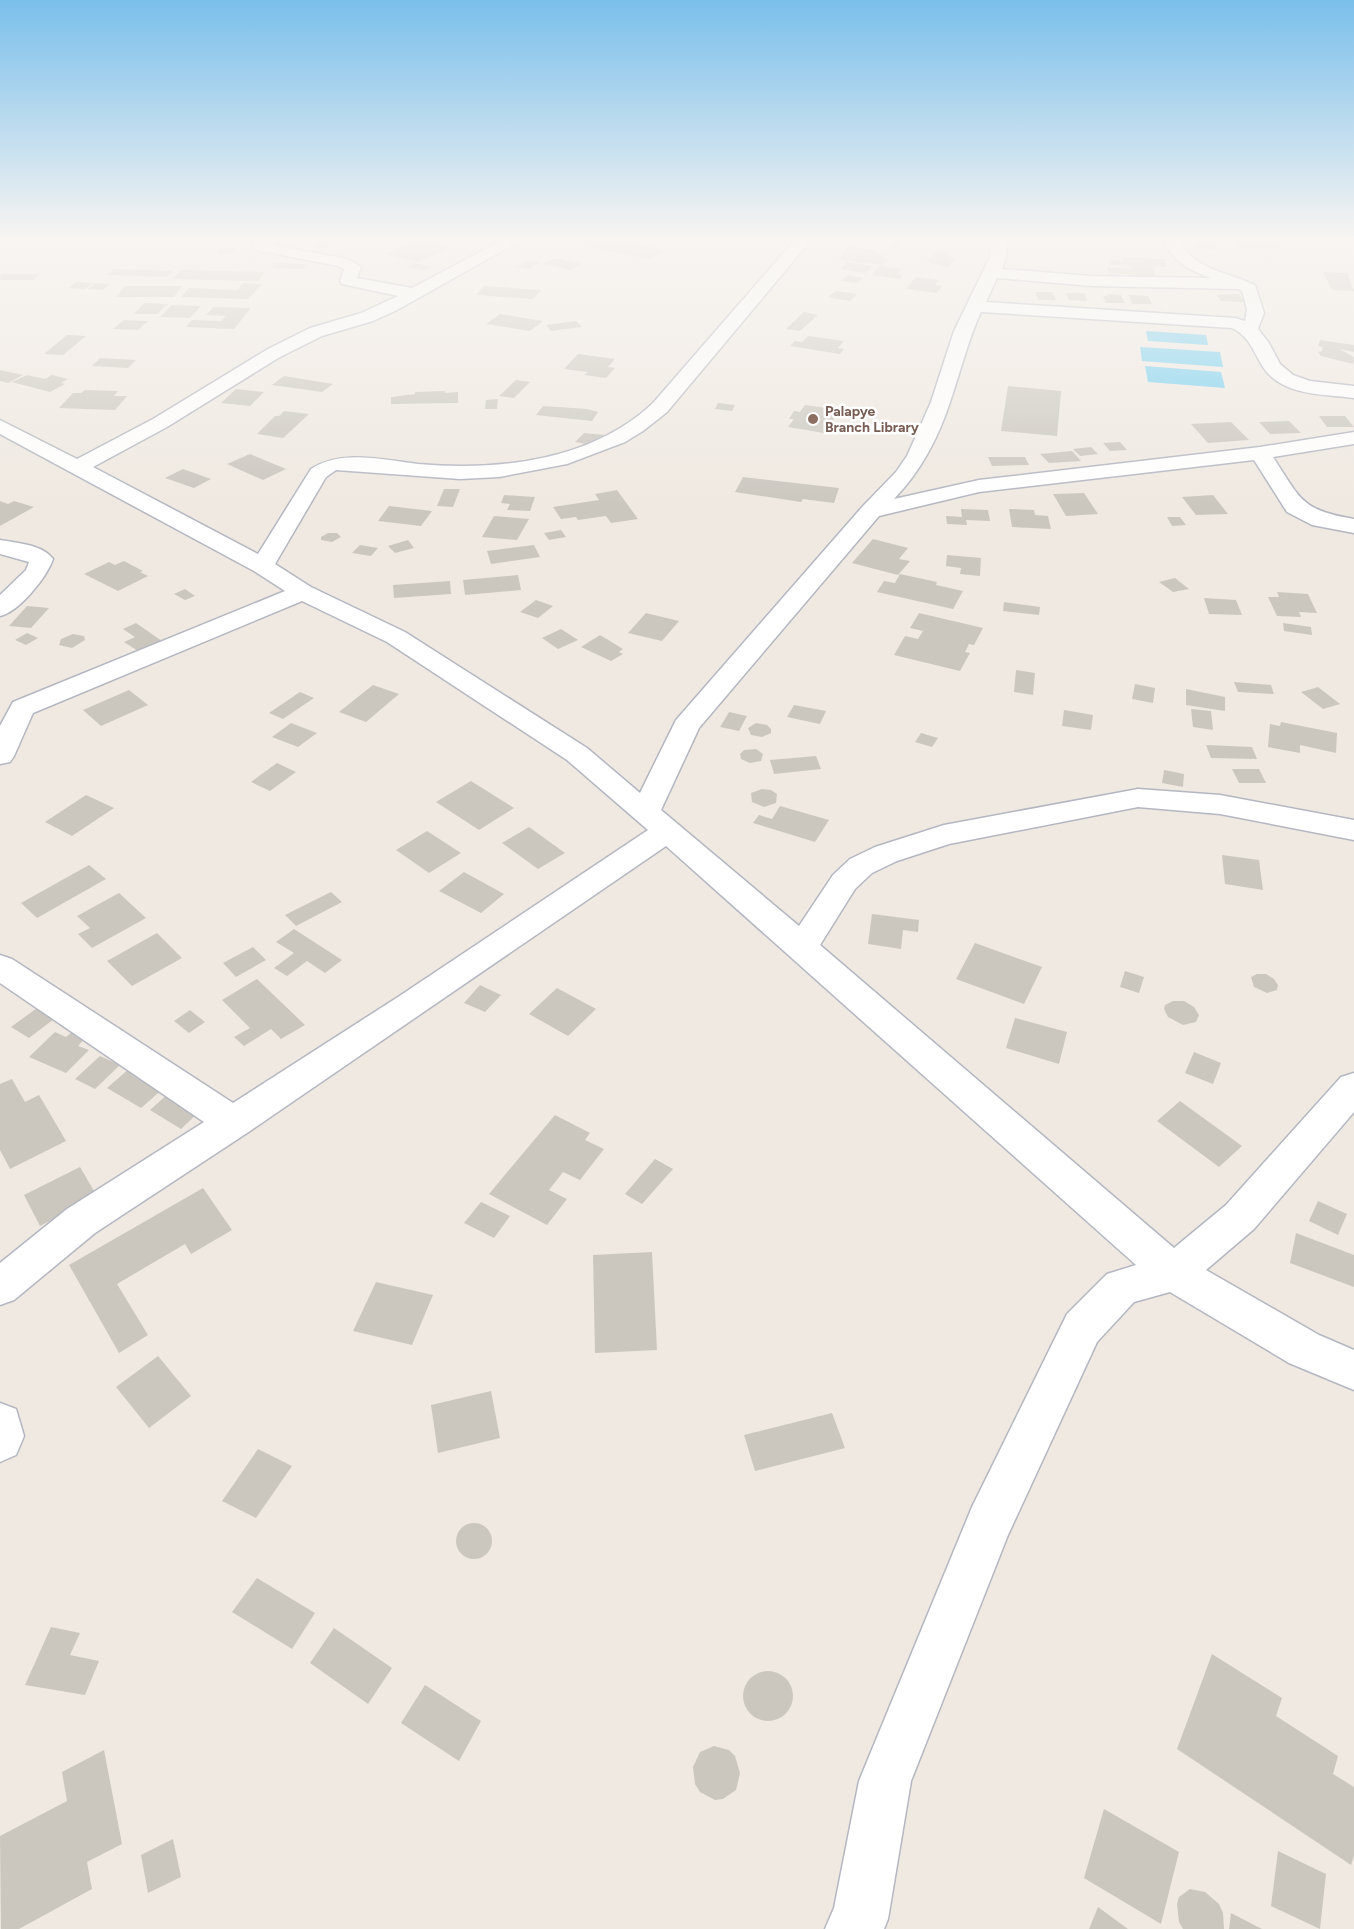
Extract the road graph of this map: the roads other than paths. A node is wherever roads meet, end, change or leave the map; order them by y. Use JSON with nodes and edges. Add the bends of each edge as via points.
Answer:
{"nodes":[{"id":1,"x":332,"y":327,"type":"edge"},
{"id":2,"x":727,"y":327,"type":"edge"},
{"id":3,"x":965,"y":327,"type":"edge"},
{"id":4,"x":1247,"y":327,"type":"edge"},
{"id":5,"x":1250,"y":328,"type":"joint"},
{"id":6,"x":1354,"y":392,"type":"edge"},
{"id":7,"x":0,"y":426,"type":"edge"},
{"id":8,"x":1354,"y":438,"type":"edge"},
{"id":9,"x":1260,"y":453,"type":"junction"},
{"id":10,"x":78,"y":467,"type":"junction"},
{"id":11,"x":871,"y":510,"type":"junction"},
{"id":12,"x":1354,"y":526,"type":"edge"},
{"id":13,"x":0,"y":547,"type":"edge"},
{"id":14,"x":262,"y":566,"type":"junction"},
{"id":15,"x":303,"y":591,"type":"junction"},
{"id":16,"x":0,"y":609,"type":"edge"},
{"id":17,"x":11,"y":707,"type":"edge"},
{"id":18,"x":0,"y":756,"type":"edge"},
{"id":19,"x":656,"y":822,"type":"junction"},
{"id":20,"x":1354,"y":830,"type":"edge"},
{"id":21,"x":802,"y":947,"type":"junction"},
{"id":22,"x":0,"y":967,"type":"edge"},
{"id":23,"x":1354,"y":1087,"type":"edge"},
{"id":24,"x":234,"y":1123,"type":"junction"},
{"id":25,"x":1174,"y":1274,"type":"junction"},
{"id":26,"x":0,"y":1287,"type":"edge"},
{"id":27,"x":1354,"y":1370,"type":"edge"},
{"id":28,"x":0,"y":1424,"type":"edge"},
{"id":29,"x":0,"y":1440,"type":"edge"},
{"id":30,"x":861,"y":1926,"type":"edge"}],
"edges":[{"from":1,"to":10,"type":"street","via":[[274,353],[160,423]]},
{"from":2,"to":14,"type":"street","via":[[651,416],[613,440],[580,453],[499,471],[329,465],[318,473]]},
{"from":3,"to":11,"type":"street","via":[[941,402],[917,456],[904,476]]},
{"from":4,"to":5,"type":"street"},
{"from":5,"to":6,"type":"street","via":[[1272,366],[1285,379]]},
{"from":7,"to":10,"type":"street"},
{"from":8,"to":9,"type":"street"},
{"from":9,"to":11,"type":"street","via":[[980,486]]},
{"from":9,"to":12,"type":"street","via":[[1295,507],[1320,520]]},
{"from":10,"to":14,"type":"street"},
{"from":11,"to":19,"type":"street","via":[[686,726]]},
{"from":13,"to":16,"type":"street","via":[[41,559],[37,572]]},
{"from":14,"to":15,"type":"street"},
{"from":15,"to":17,"type":"street"},
{"from":15,"to":19,"type":"street","via":[[396,637],[577,754]]},
{"from":17,"to":18,"type":"street"},
{"from":19,"to":21,"type":"street"},
{"from":19,"to":24,"type":"street"},
{"from":20,"to":21,"type":"street","via":[[1244,809],[1168,798],[1138,798],[944,835],[861,866],[844,882]]},
{"from":21,"to":25,"type":"street"},
{"from":22,"to":24,"type":"street"},
{"from":23,"to":25,"type":"street","via":[[1240,1217]]},
{"from":24,"to":26,"type":"street","via":[[81,1221]]},
{"from":25,"to":27,"type":"street","via":[[1304,1349]]},
{"from":25,"to":30,"type":"street","via":[[1121,1287],[1082,1328],[989,1524],[885,1781]]},
{"from":28,"to":29,"type":"street"}]}
